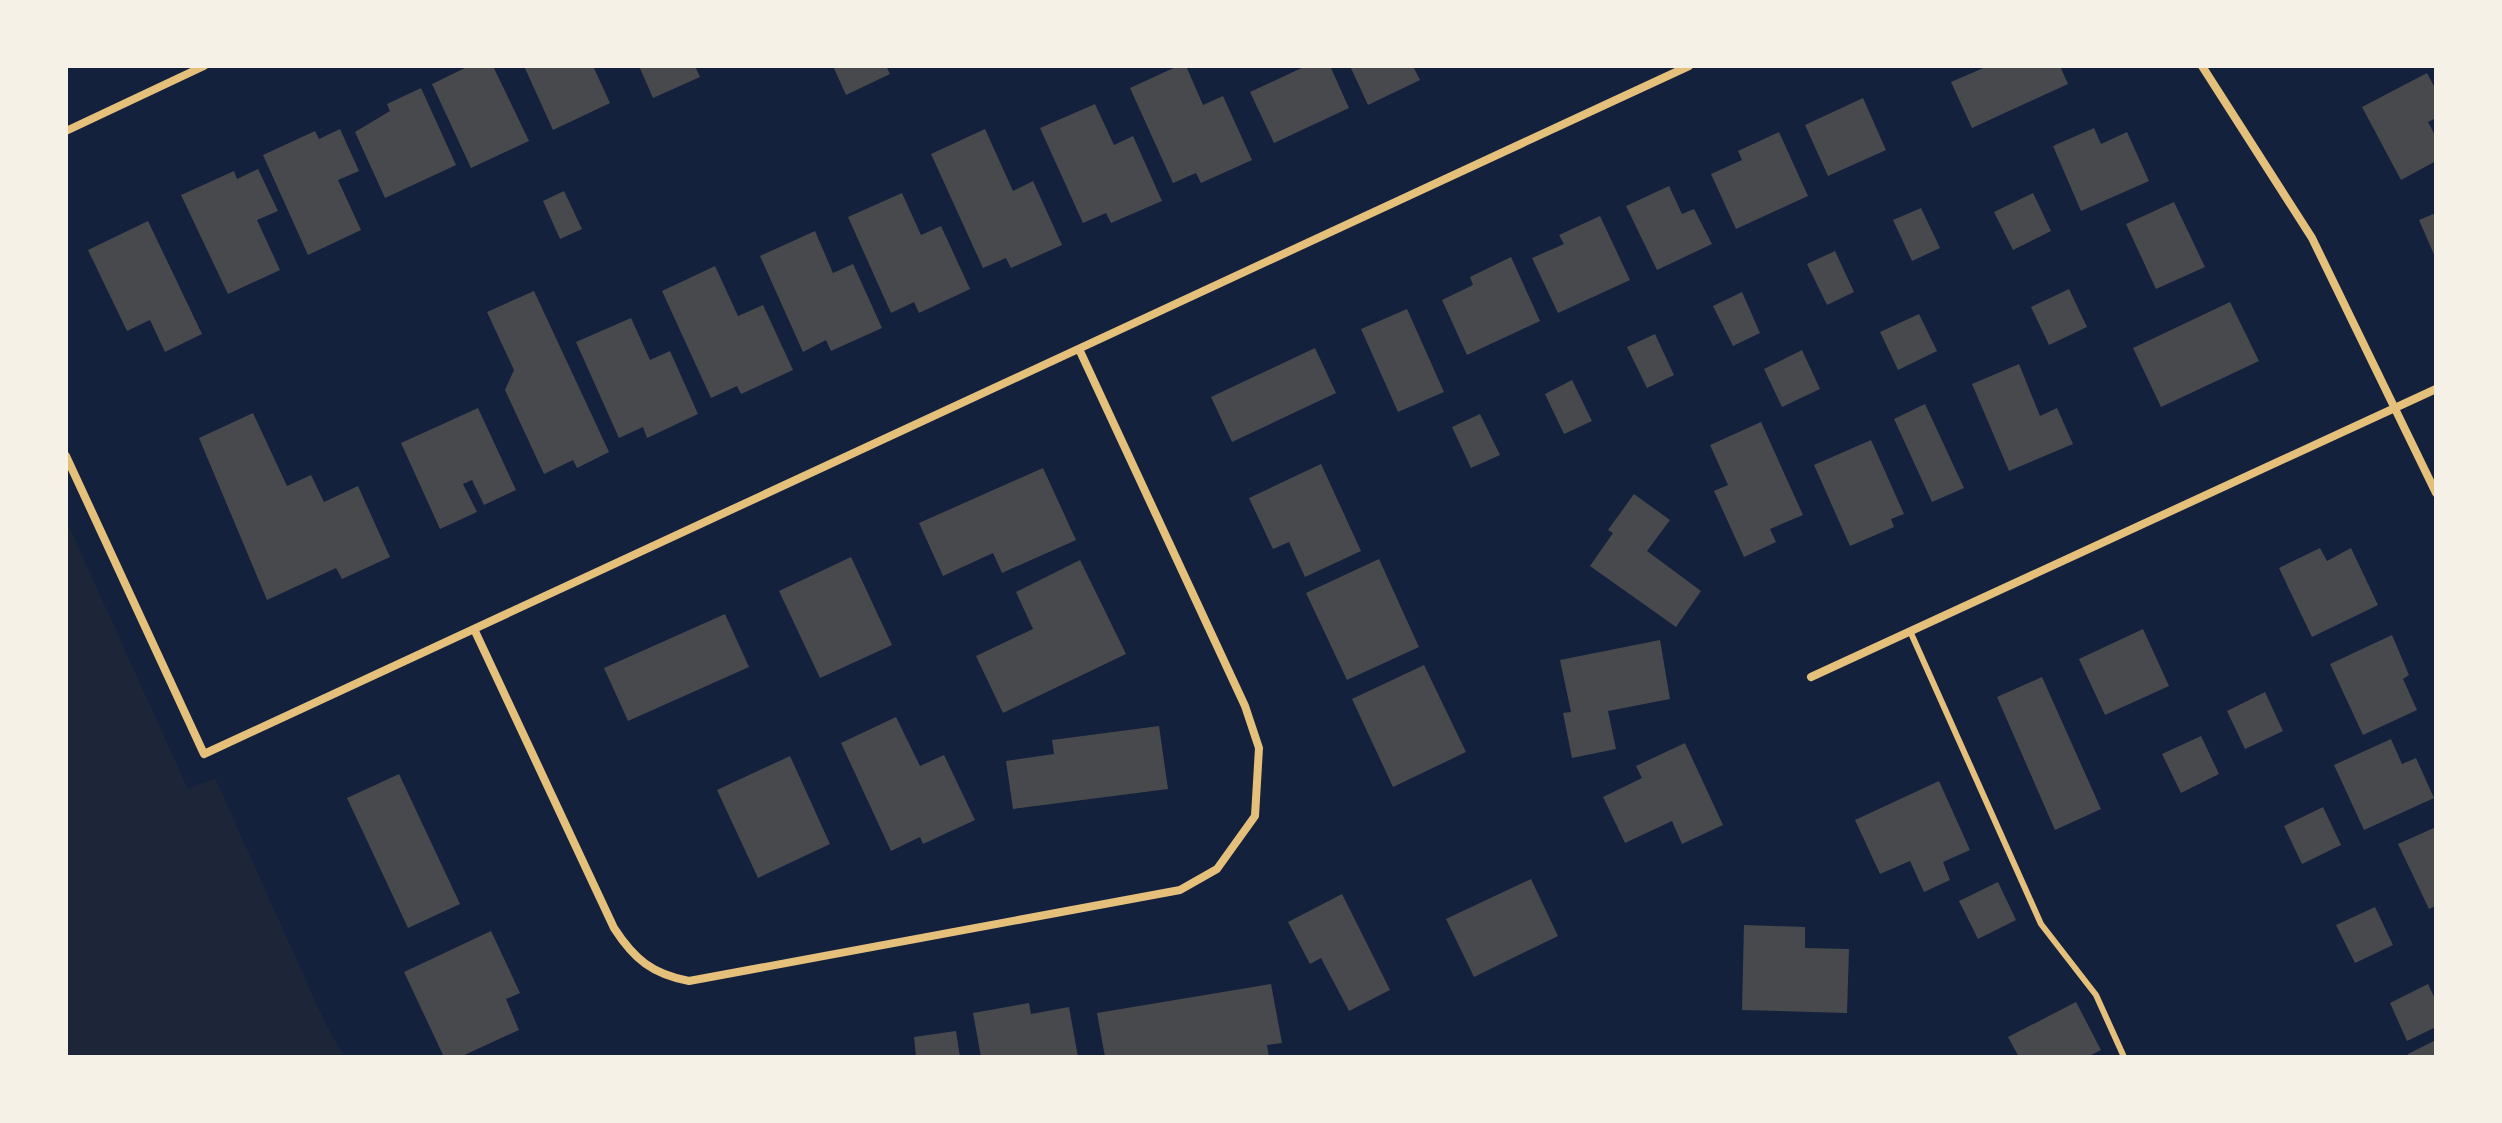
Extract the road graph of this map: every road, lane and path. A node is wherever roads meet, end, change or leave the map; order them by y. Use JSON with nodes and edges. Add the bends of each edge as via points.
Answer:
{"nodes":[{"id":1,"x":204,"y":66,"type":"edge"},
{"id":2,"x":1689,"y":66,"type":"edge"},
{"id":3,"x":2202,"y":66,"type":"edge"},
{"id":4,"x":66,"y":131,"type":"edge"},
{"id":5,"x":1079,"y":349,"type":"junction"},
{"id":6,"x":2436,"y":389,"type":"edge"},
{"id":7,"x":2396,"y":408,"type":"junction"},
{"id":8,"x":66,"y":456,"type":"edge"},
{"id":9,"x":2436,"y":493,"type":"edge"},
{"id":10,"x":474,"y":629,"type":"junction"},
{"id":11,"x":1910,"y":631,"type":"junction"},
{"id":12,"x":1811,"y":677,"type":"dead end"},
{"id":13,"x":2124,"y":1057,"type":"edge"}],
"edges":[{"from":1,"to":4,"type":"street"},
{"from":2,"to":5,"type":"street"},
{"from":3,"to":7,"type":"street","via":[[2312,238]]},
{"from":5,"to":10,"type":"street"},
{"from":5,"to":10,"type":"street","via":[[1245,706],[1259,748],[1255,816],[1217,869],[1180,890],[689,981],[667,977],[644,966],[614,928]]},
{"from":6,"to":7,"type":"street"},
{"from":7,"to":9,"type":"street"},
{"from":7,"to":11,"type":"street"},
{"from":8,"to":10,"type":"street","via":[[204,754]]},
{"from":11,"to":12,"type":"street"},
{"from":11,"to":13,"type":"lane","via":[[2041,924],[2096,995]]}]}
